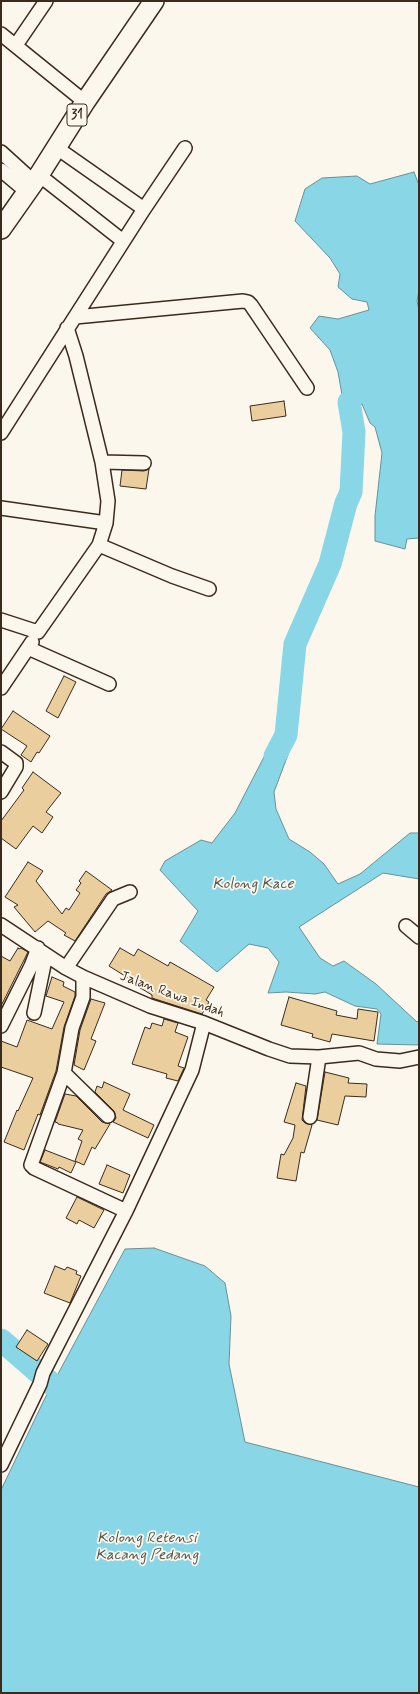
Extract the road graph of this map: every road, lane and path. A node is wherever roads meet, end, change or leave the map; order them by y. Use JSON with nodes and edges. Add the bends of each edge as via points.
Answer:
{"nodes":[{"id":1,"x":46,"y":1,"type":"edge"},
{"id":2,"x":154,"y":1,"type":"edge"},
{"id":3,"x":1,"y":34,"type":"edge"},
{"id":4,"x":16,"y":45,"type":"junction"},
{"id":5,"x":85,"y":102,"type":"junction"},
{"id":6,"x":57,"y":148,"type":"junction"},
{"id":7,"x":186,"y":148,"type":"dead end"},
{"id":8,"x":1,"y":152,"type":"edge"},
{"id":9,"x":1,"y":170,"type":"edge"},
{"id":10,"x":33,"y":183,"type":"junction"},
{"id":11,"x":144,"y":209,"type":"junction"},
{"id":12,"x":3,"y":223,"type":"edge"},
{"id":13,"x":124,"y":241,"type":"junction"},
{"id":14,"x":75,"y":317,"type":"junction"},
{"id":15,"x":67,"y":328,"type":"junction"},
{"id":16,"x":307,"y":388,"type":"dead end"},
{"id":17,"x":1,"y":433,"type":"edge"},
{"id":18,"x":102,"y":462,"type":"junction"},
{"id":19,"x":144,"y":463,"type":"dead end"},
{"id":20,"x":1,"y":508,"type":"edge"},
{"id":21,"x":106,"y":523,"type":"junction"},
{"id":22,"x":99,"y":545,"type":"junction"},
{"id":23,"x":209,"y":589,"type":"dead end"},
{"id":24,"x":1,"y":620,"type":"edge"},
{"id":25,"x":38,"y":632,"type":"junction"},
{"id":26,"x":28,"y":648,"type":"junction"},
{"id":27,"x":109,"y":684,"type":"dead end"},
{"id":28,"x":1,"y":688,"type":"edge"},
{"id":29,"x":1,"y":752,"type":"edge"},
{"id":30,"x":1,"y":792,"type":"edge"},
{"id":31,"x":130,"y":892,"type":"dead end"},
{"id":32,"x":1,"y":925,"type":"edge"},
{"id":33,"x":406,"y":926,"type":"dead end"},
{"id":34,"x":419,"y":937,"type":"edge"},
{"id":35,"x":42,"y":951,"type":"junction"},
{"id":36,"x":66,"y":968,"type":"junction"},
{"id":37,"x":83,"y":977,"type":"junction"},
{"id":38,"x":34,"y":1013,"type":"dead end"},
{"id":39,"x":204,"y":1023,"type":"junction"},
{"id":40,"x":1,"y":1026,"type":"edge"},
{"id":41,"x":319,"y":1056,"type":"junction"},
{"id":42,"x":419,"y":1057,"type":"edge"},
{"id":43,"x":64,"y":1073,"type":"junction"},
{"id":44,"x":108,"y":1116,"type":"dead end"},
{"id":45,"x":310,"y":1117,"type":"dead end"},
{"id":46,"x":126,"y":1211,"type":"junction"},
{"id":47,"x":1,"y":1465,"type":"edge"}],
"edges":[{"from":1,"to":4,"type":"street"},
{"from":2,"to":5,"type":"highway","number":"31"},
{"from":3,"to":4,"type":"street"},
{"from":4,"to":5,"type":"street"},
{"from":5,"to":6,"type":"highway","number":"31"},
{"from":6,"to":10,"type":"highway","number":"31"},
{"from":6,"to":11,"type":"street"},
{"from":7,"to":11,"type":"street"},
{"from":8,"to":10,"type":"street"},
{"from":9,"to":10,"type":"street"},
{"from":10,"to":12,"type":"highway","number":"31"},
{"from":10,"to":13,"type":"street"},
{"from":11,"to":13,"type":"street"},
{"from":13,"to":14,"type":"street"},
{"from":14,"to":15,"type":"street"},
{"from":14,"to":16,"type":"street","via":[[248,302],[252,304]]},
{"from":15,"to":17,"type":"street"},
{"from":15,"to":18,"type":"street"},
{"from":18,"to":19,"type":"street"},
{"from":18,"to":21,"type":"street","via":[[108,501]]},
{"from":20,"to":21,"type":"street"},
{"from":21,"to":22,"type":"street"},
{"from":22,"to":23,"type":"street"},
{"from":22,"to":25,"type":"street"},
{"from":24,"to":25,"type":"street"},
{"from":25,"to":26,"type":"street"},
{"from":26,"to":27,"type":"street"},
{"from":26,"to":28,"type":"street"},
{"from":29,"to":30,"type":"street","via":[[16,763],[16,767]]},
{"from":31,"to":36,"type":"street","via":[[113,899]]},
{"from":32,"to":35,"type":"street","name":"Jalan Rawa Indah"},
{"from":33,"to":34,"type":"street"},
{"from":35,"to":36,"type":"street","name":"Jalan Rawa Indah"},
{"from":35,"to":38,"type":"street"},
{"from":35,"to":40,"type":"street","via":[[31,966]]},
{"from":36,"to":37,"type":"street","name":"Jalan Rawa Indah"},
{"from":37,"to":39,"type":"street","name":"Jalan Rawa Indah","via":[[150,1006]]},
{"from":37,"to":43,"type":"street","via":[[83,997],[72,1028]]},
{"from":39,"to":41,"type":"street","name":"Jalan Rawa Indah","via":[[269,1050],[290,1056]]},
{"from":39,"to":46,"type":"street","via":[[192,1070]]},
{"from":41,"to":42,"type":"street","name":"Jalan Rawa Indah","via":[[359,1053],[376,1059],[400,1061]]},
{"from":41,"to":45,"type":"street"},
{"from":43,"to":44,"type":"street"},
{"from":43,"to":46,"type":"street","via":[[30,1165]]},
{"from":46,"to":47,"type":"street","via":[[41,1378]]}]}
